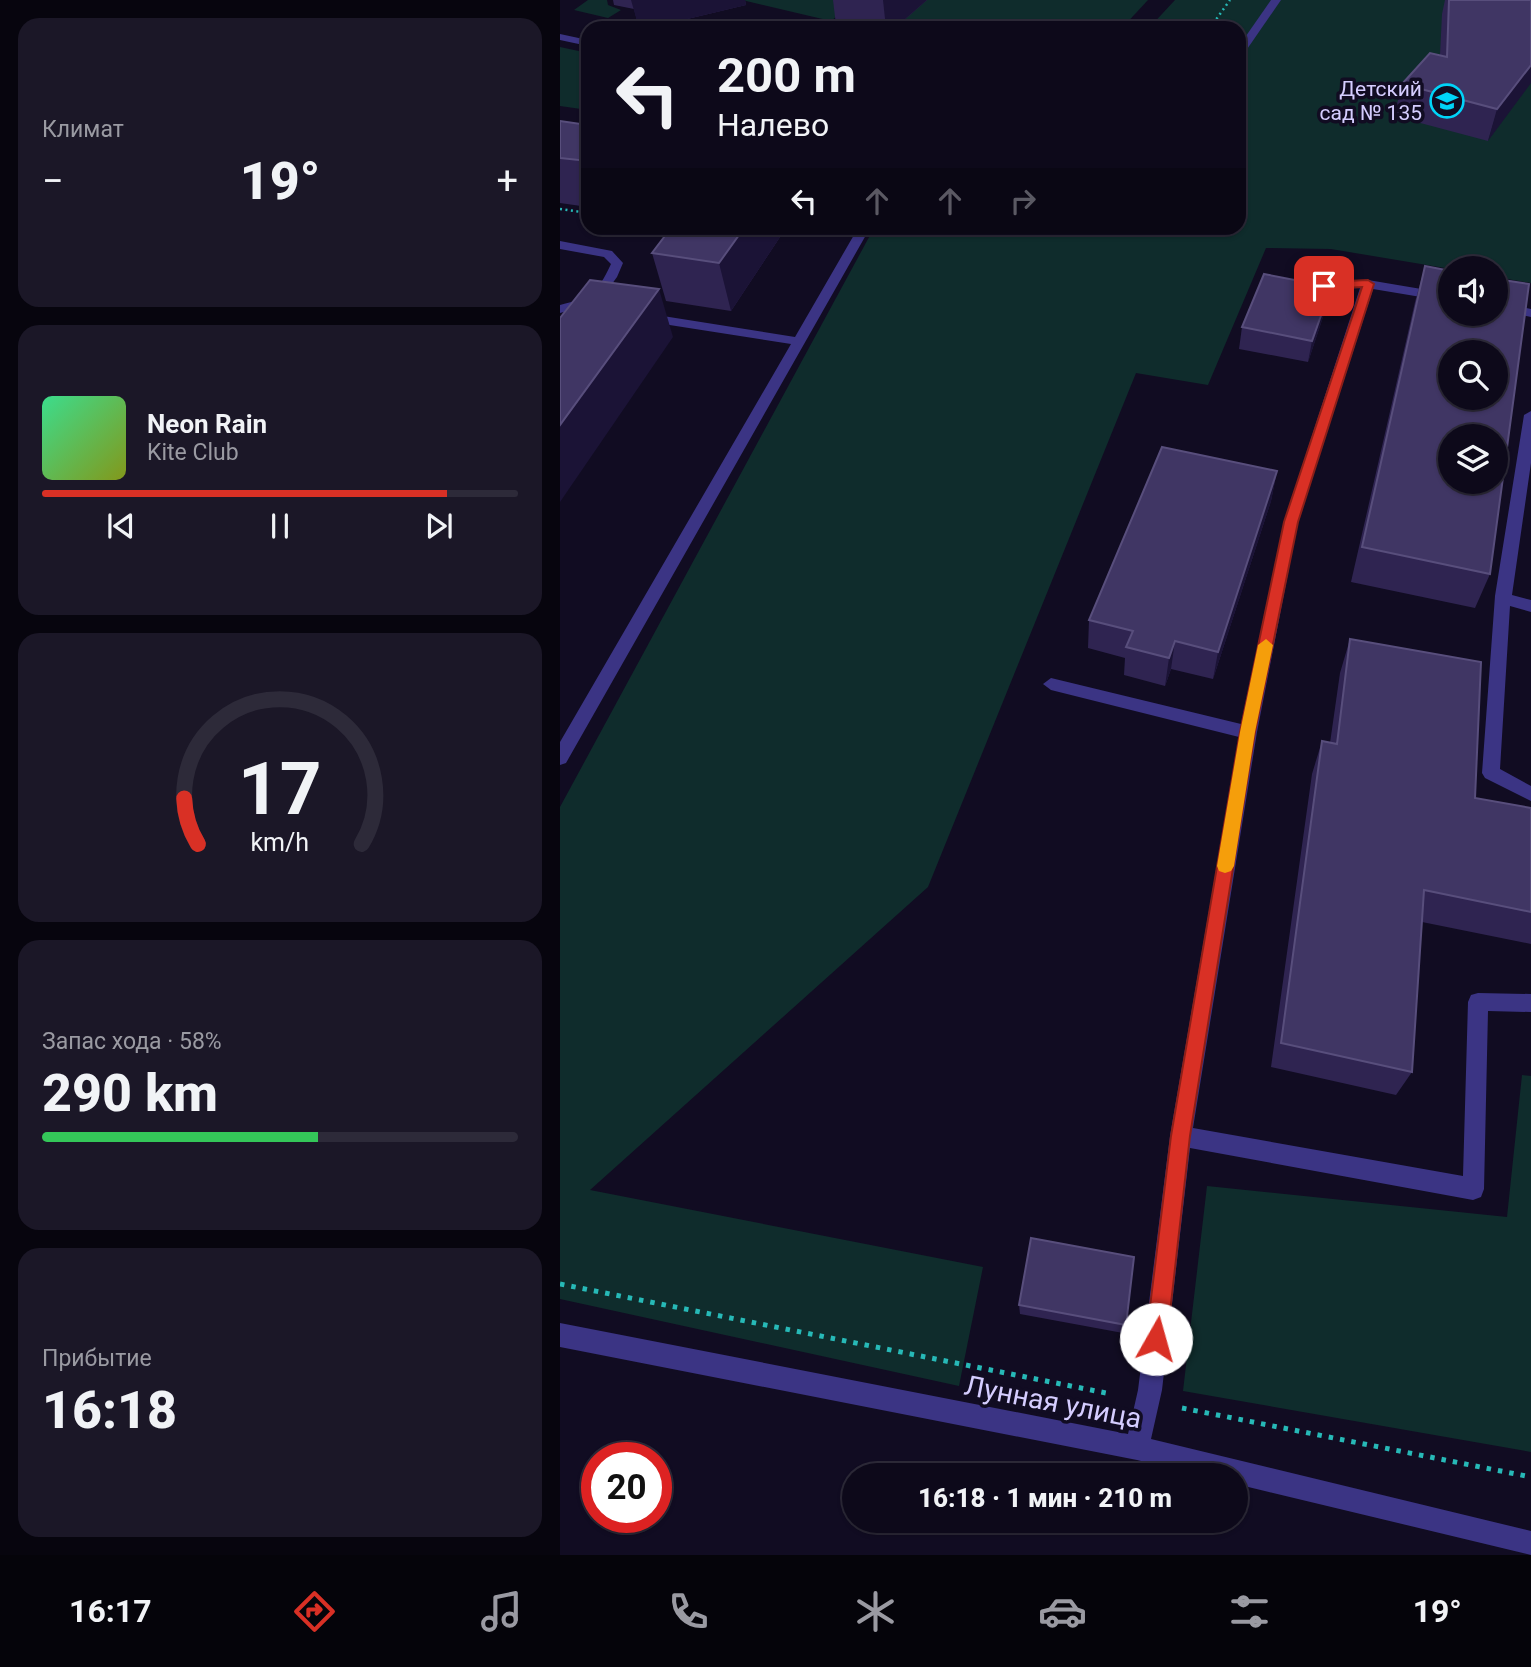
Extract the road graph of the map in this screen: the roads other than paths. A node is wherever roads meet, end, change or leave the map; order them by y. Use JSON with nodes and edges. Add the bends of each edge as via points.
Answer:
{"nodes":[{"id":1,"x":1276,"y":0,"type":"edge"},
{"id":2,"x":560,"y":37,"type":"edge"},
{"id":3,"x":581,"y":42,"type":"edge"},
{"id":4,"x":1246,"y":43,"type":"edge"},
{"id":5,"x":860,"y":235,"type":"edge"},
{"id":6,"x":560,"y":245,"type":"edge"},
{"id":7,"x":1368,"y":284,"type":"junction"},
{"id":8,"x":1293,"y":287,"type":"edge"},
{"id":9,"x":1438,"y":296,"type":"edge"},
{"id":10,"x":600,"y":306,"type":"junction"},
{"id":11,"x":1508,"y":308,"type":"edge"},
{"id":12,"x":560,"y":309,"type":"edge"},
{"id":13,"x":1531,"y":313,"type":"edge"},
{"id":14,"x":635,"y":315,"type":"edge"},
{"id":15,"x":579,"y":320,"type":"edge"},
{"id":16,"x":800,"y":342,"type":"junction"},
{"id":17,"x":1531,"y":415,"type":"edge"},
{"id":18,"x":1504,"y":598,"type":"junction"},
{"id":19,"x":1531,"y":606,"type":"edge"},
{"id":20,"x":1051,"y":684,"type":"dead end"},
{"id":21,"x":1248,"y":732,"type":"junction"},
{"id":22,"x":560,"y":758,"type":"edge"},
{"id":23,"x":1531,"y":794,"type":"edge"},
{"id":24,"x":1531,"y":1003,"type":"edge"},
{"id":25,"x":1181,"y":1136,"type":"junction"},
{"id":26,"x":560,"y":1335,"type":"edge"},
{"id":27,"x":1137,"y":1448,"type":"junction"},
{"id":28,"x":1531,"y":1544,"type":"edge"}],
"edges":[{"from":1,"to":4,"type":"street"},
{"from":2,"to":3,"type":"street"},
{"from":5,"to":16,"type":"street"},
{"from":6,"to":10,"type":"street","via":[[608,254],[617,263]]},
{"from":7,"to":8,"type":"street"},
{"from":7,"to":9,"type":"street"},
{"from":7,"to":21,"type":"street","via":[[1291,522]]},
{"from":10,"to":12,"type":"street"},
{"from":10,"to":15,"type":"street"},
{"from":11,"to":13,"type":"street"},
{"from":14,"to":16,"type":"street"},
{"from":16,"to":22,"type":"street"},
{"from":17,"to":18,"type":"street"},
{"from":18,"to":19,"type":"street"},
{"from":18,"to":23,"type":"street","via":[[1491,773]]},
{"from":20,"to":21,"type":"street"},
{"from":21,"to":25,"type":"street"},
{"from":24,"to":25,"type":"street","via":[[1478,1002],[1473,1189]]},
{"from":25,"to":27,"type":"street"},
{"from":26,"to":27,"type":"street","name":"Лунная улица"},
{"from":27,"to":28,"type":"street","name":"Лунная улица"}]}
